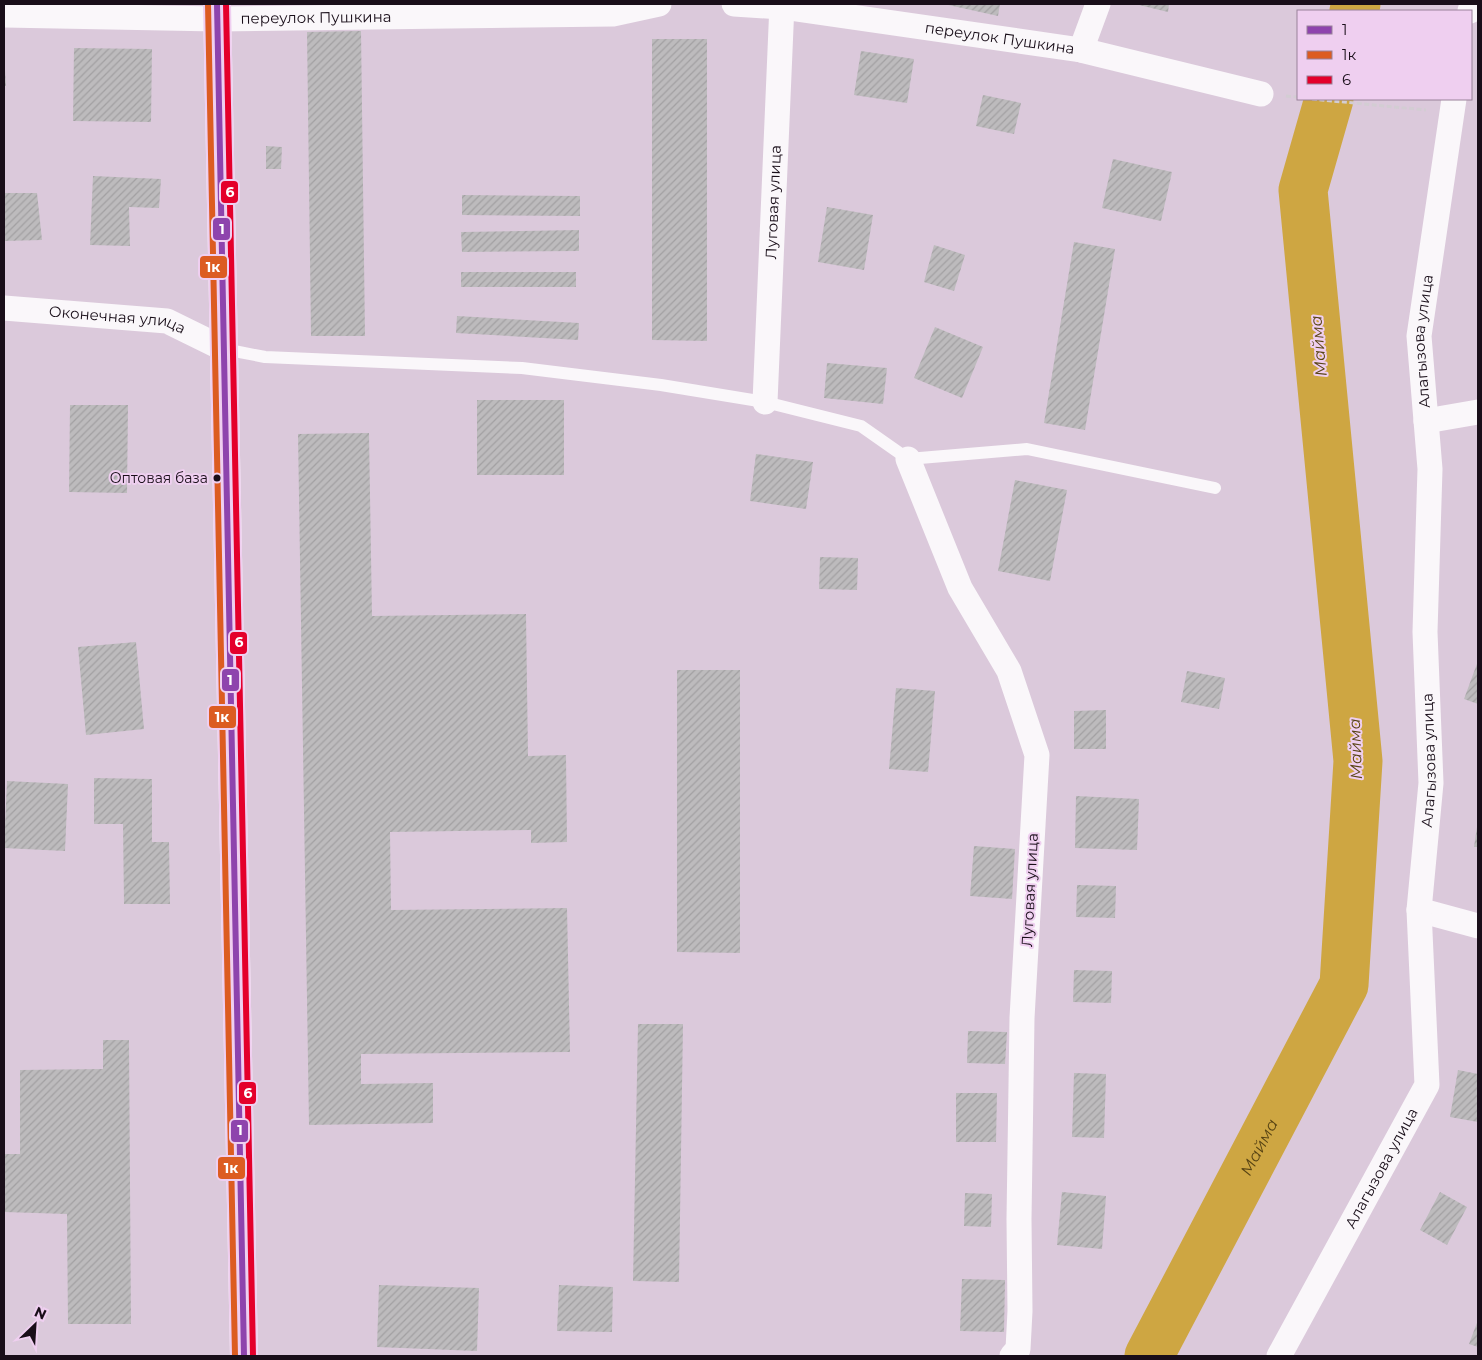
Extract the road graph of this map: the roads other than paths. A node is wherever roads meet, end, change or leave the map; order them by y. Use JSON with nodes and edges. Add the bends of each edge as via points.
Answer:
{"nodes":[{"id":1,"x":659,"y":4,"type":"edge"},
{"id":2,"x":734,"y":4,"type":"edge"},
{"id":3,"x":1098,"y":4,"type":"edge"},
{"id":4,"x":782,"y":5,"type":"edge"},
{"id":5,"x":613,"y":9,"type":"edge"},
{"id":6,"x":217,"y":12,"type":"edge"},
{"id":7,"x":4,"y":15,"type":"edge"},
{"id":8,"x":1081,"y":50,"type":"junction"},
{"id":9,"x":1262,"y":94,"type":"dead end"},
{"id":10,"x":1452,"y":106,"type":"edge"},
{"id":11,"x":4,"y":308,"type":"edge"},
{"id":12,"x":224,"y":349,"type":"junction"},
{"id":13,"x":765,"y":402,"type":"junction"},
{"id":14,"x":1478,"y":412,"type":"edge"},
{"id":15,"x":1426,"y":421,"type":"junction"},
{"id":16,"x":908,"y":459,"type":"junction"},
{"id":17,"x":1215,"y":488,"type":"dead end"},
{"id":18,"x":1419,"y":910,"type":"junction"},
{"id":19,"x":1478,"y":926,"type":"edge"},
{"id":20,"x":1015,"y":1353,"type":"edge"},
{"id":21,"x":244,"y":1356,"type":"edge"},
{"id":22,"x":1279,"y":1356,"type":"edge"}],
"edges":[{"from":1,"to":5,"type":"street","name":"переулок Пушкина"},
{"from":2,"to":4,"type":"street","name":"переулок Пушкина"},
{"from":3,"to":8,"type":"street"},
{"from":4,"to":8,"type":"street","name":"переулок Пушкина"},
{"from":4,"to":13,"type":"street","name":"Луговая улица"},
{"from":5,"to":6,"type":"street","name":"переулок Пушкина"},
{"from":6,"to":7,"type":"street","name":"переулок Пушкина"},
{"from":6,"to":12,"type":"street"},
{"from":8,"to":9,"type":"street","name":"переулок Пушкина"},
{"from":10,"to":15,"type":"street","name":"Алагызова улица","via":[[1419,336]]},
{"from":11,"to":12,"type":"street","name":"Оконечная улица","via":[[167,321]]},
{"from":12,"to":13,"type":"lane","via":[[265,357],[522,368]]},
{"from":12,"to":21,"type":"street"},
{"from":13,"to":16,"type":"lane","via":[[862,426]]},
{"from":14,"to":15,"type":"street"},
{"from":15,"to":18,"type":"street","name":"Алагызова улица","via":[[1430,469],[1425,632],[1431,782]]},
{"from":16,"to":17,"type":"lane","via":[[1027,449]]},
{"from":16,"to":20,"type":"street","name":"Луговая улица","via":[[960,588],[1009,671],[1037,755],[1022,1018]]},
{"from":18,"to":19,"type":"street"},
{"from":18,"to":22,"type":"street","name":"Алагызова улица","via":[[1427,1084]]}]}
